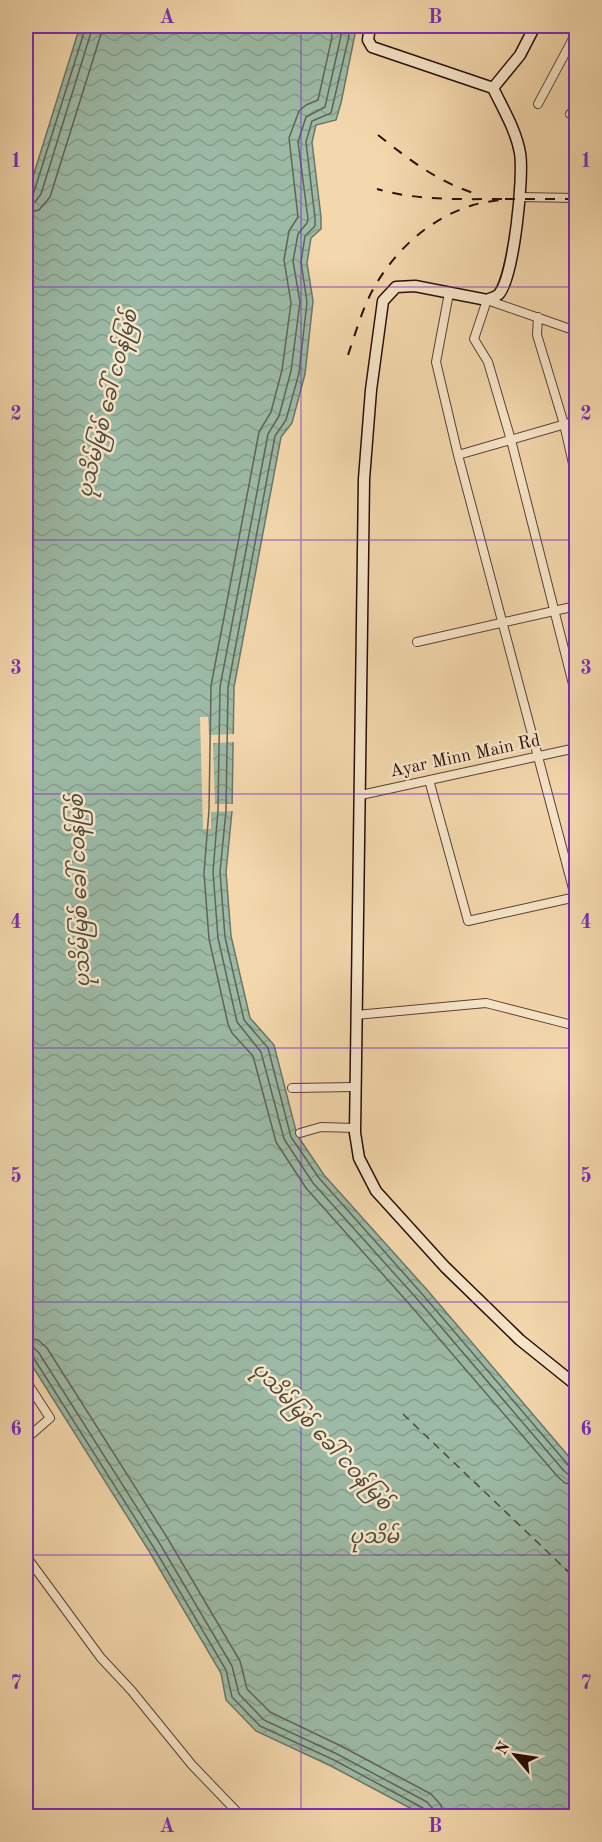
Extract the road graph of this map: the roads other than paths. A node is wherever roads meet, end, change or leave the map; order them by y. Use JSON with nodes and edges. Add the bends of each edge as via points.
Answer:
{"nodes":[{"id":1,"x":370,"y":26,"type":"edge"},
{"id":2,"x":535,"y":26,"type":"edge"},
{"id":3,"x":576,"y":33,"type":"edge"},
{"id":4,"x":493,"y":88,"type":"junction"},
{"id":5,"x":538,"y":104,"type":"dead end"},
{"id":6,"x":576,"y":108,"type":"edge"},
{"id":7,"x":570,"y":114,"type":"dead end"},
{"id":8,"x":520,"y":197,"type":"junction"},
{"id":9,"x":576,"y":198,"type":"edge"},
{"id":10,"x":449,"y":293,"type":"junction"},
{"id":11,"x":487,"y":300,"type":"junction"},
{"id":12,"x":538,"y":317,"type":"junction"},
{"id":13,"x":576,"y":331,"type":"edge"},
{"id":14,"x":576,"y":421,"type":"edge"},
{"id":15,"x":564,"y":424,"type":"junction"},
{"id":16,"x":511,"y":440,"type":"junction"},
{"id":17,"x":458,"y":455,"type":"junction"},
{"id":18,"x":576,"y":477,"type":"edge"},
{"id":19,"x":576,"y":606,"type":"edge"},
{"id":20,"x":556,"y":612,"type":"junction"},
{"id":21,"x":503,"y":623,"type":"junction"},
{"id":22,"x":417,"y":642,"type":"dead end"},
{"id":23,"x":576,"y":696,"type":"edge"},
{"id":24,"x":576,"y":748,"type":"edge"},
{"id":25,"x":538,"y":756,"type":"junction"},
{"id":26,"x":429,"y":780,"type":"junction"},
{"id":27,"x":361,"y":795,"type":"junction"},
{"id":28,"x":576,"y":898,"type":"edge"},
{"id":29,"x":356,"y":1015,"type":"junction"},
{"id":30,"x":576,"y":1026,"type":"edge"},
{"id":31,"x":355,"y":1087,"type":"junction"},
{"id":32,"x":292,"y":1088,"type":"dead end"},
{"id":33,"x":355,"y":1128,"type":"junction"},
{"id":34,"x":300,"y":1133,"type":"dead end"},
{"id":35,"x":26,"y":1381,"type":"edge"},
{"id":36,"x":576,"y":1385,"type":"edge"},
{"id":37,"x":26,"y":1439,"type":"edge"},
{"id":38,"x":26,"y":1556,"type":"edge"},
{"id":39,"x":241,"y":1816,"type":"edge"}],
"edges":[{"from":1,"to":4,"type":"street","via":[[368,40],[372,46]]},
{"from":2,"to":4,"type":"street","via":[[520,55]]},
{"from":3,"to":5,"type":"street"},
{"from":4,"to":8,"type":"street","via":[[521,154]]},
{"from":6,"to":7,"type":"street"},
{"from":8,"to":9,"type":"street"},
{"from":8,"to":11,"type":"street","via":[[504,285],[498,295]]},
{"from":10,"to":11,"type":"street"},
{"from":10,"to":17,"type":"street","via":[[436,362]]},
{"from":10,"to":27,"type":"street","via":[[415,286],[396,287],[383,300],[370,390],[364,479]]},
{"from":11,"to":12,"type":"street"},
{"from":11,"to":16,"type":"street","via":[[474,339],[488,362]]},
{"from":12,"to":13,"type":"street"},
{"from":12,"to":15,"type":"street","via":[[537,335]]},
{"from":14,"to":15,"type":"street"},
{"from":15,"to":16,"type":"street"},
{"from":15,"to":18,"type":"street"},
{"from":16,"to":17,"type":"street"},
{"from":16,"to":20,"type":"street"},
{"from":17,"to":21,"type":"street"},
{"from":19,"to":20,"type":"street"},
{"from":20,"to":21,"type":"street"},
{"from":20,"to":23,"type":"street"},
{"from":21,"to":22,"type":"street"},
{"from":21,"to":25,"type":"street"},
{"from":24,"to":25,"type":"street","name":"Ayar Minn Main Rd"},
{"from":25,"to":26,"type":"street","name":"Ayar Minn Main Rd"},
{"from":25,"to":28,"type":"street"},
{"from":26,"to":27,"type":"street","name":"Ayar Minn Main Rd"},
{"from":26,"to":28,"type":"street","via":[[468,921]]},
{"from":27,"to":29,"type":"street"},
{"from":29,"to":30,"type":"street","via":[[486,1003]]},
{"from":29,"to":31,"type":"street"},
{"from":31,"to":32,"type":"street"},
{"from":31,"to":33,"type":"street"},
{"from":33,"to":34,"type":"street","via":[[321,1127]]},
{"from":33,"to":36,"type":"street","via":[[359,1158],[376,1191],[495,1316]]},
{"from":35,"to":37,"type":"street","via":[[50,1418]]},
{"from":38,"to":39,"type":"street","via":[[101,1658],[192,1766]]}]}
